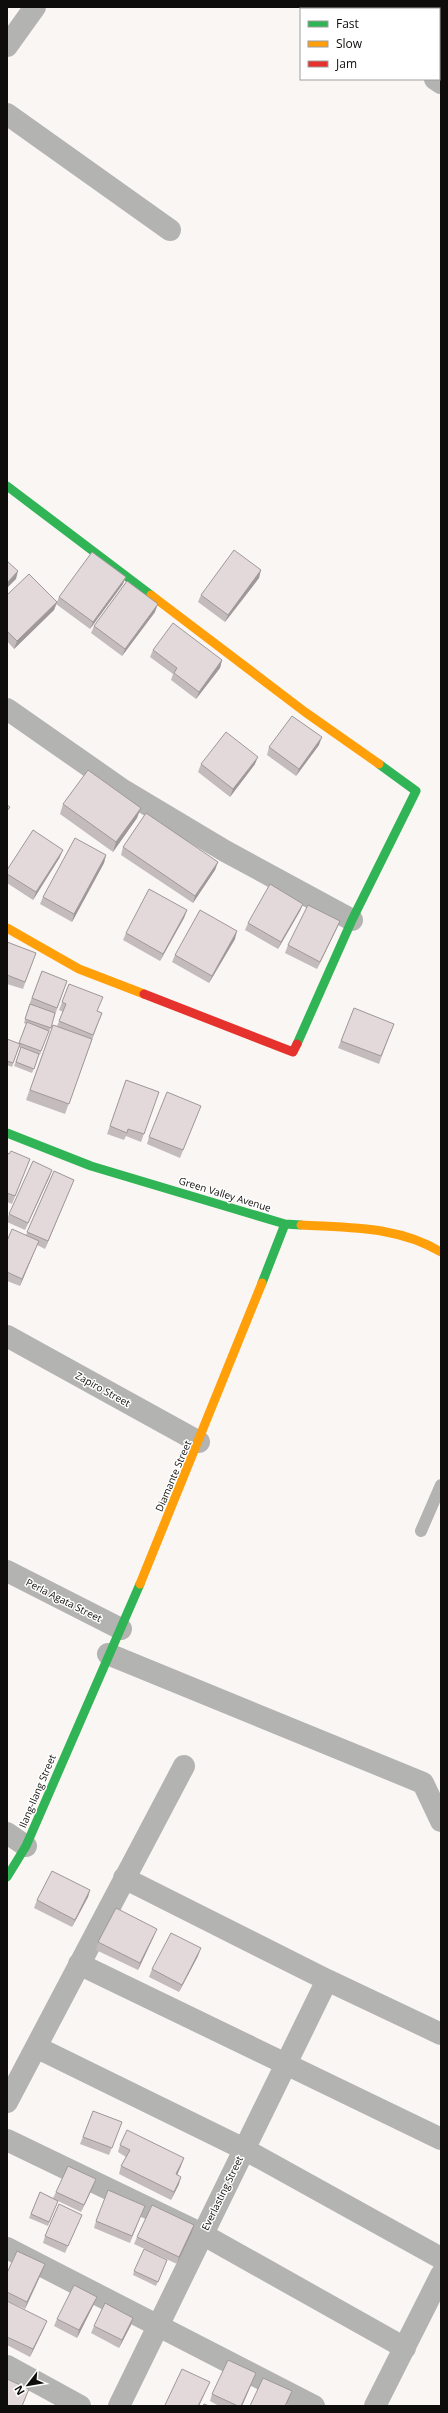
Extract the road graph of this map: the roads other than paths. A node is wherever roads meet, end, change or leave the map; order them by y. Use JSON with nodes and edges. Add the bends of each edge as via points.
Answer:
{"nodes":[{"id":1,"x":35,"y":7,"type":"edge"},
{"id":2,"x":7,"y":46,"type":"edge"},
{"id":3,"x":7,"y":114,"type":"edge"},
{"id":4,"x":170,"y":230,"type":"dead end"},
{"id":5,"x":7,"y":486,"type":"edge"},
{"id":6,"x":7,"y":709,"type":"edge"},
{"id":7,"x":352,"y":920,"type":"junction"},
{"id":8,"x":7,"y":928,"type":"edge"},
{"id":9,"x":7,"y":1133,"type":"edge"},
{"id":10,"x":285,"y":1224,"type":"junction"},
{"id":11,"x":441,"y":1252,"type":"edge"},
{"id":12,"x":7,"y":1336,"type":"edge"},
{"id":13,"x":199,"y":1442,"type":"junction"},
{"id":14,"x":441,"y":1485,"type":"edge"},
{"id":15,"x":421,"y":1531,"type":"dead end"},
{"id":16,"x":7,"y":1571,"type":"edge"},
{"id":17,"x":121,"y":1629,"type":"junction"},
{"id":18,"x":108,"y":1654,"type":"junction"},
{"id":19,"x":74,"y":1734,"type":"joint"},
{"id":20,"x":184,"y":1766,"type":"dead end"},
{"id":21,"x":441,"y":1821,"type":"edge"},
{"id":22,"x":7,"y":1833,"type":"edge"},
{"id":23,"x":26,"y":1846,"type":"junction"},
{"id":24,"x":7,"y":1877,"type":"edge"},
{"id":25,"x":124,"y":1878,"type":"junction"},
{"id":26,"x":79,"y":1964,"type":"junction"},
{"id":27,"x":327,"y":1980,"type":"junction"},
{"id":28,"x":441,"y":2034,"type":"edge"},
{"id":29,"x":36,"y":2047,"type":"junction"},
{"id":30,"x":285,"y":2065,"type":"junction"},
{"id":31,"x":7,"y":2102,"type":"edge"},
{"id":32,"x":441,"y":2139,"type":"edge"},
{"id":33,"x":7,"y":2140,"type":"edge"},
{"id":34,"x":244,"y":2150,"type":"junction"},
{"id":35,"x":202,"y":2234,"type":"junction"},
{"id":36,"x":7,"y":2248,"type":"edge"},
{"id":37,"x":441,"y":2258,"type":"edge"},
{"id":38,"x":441,"y":2275,"type":"edge"},
{"id":39,"x":157,"y":2325,"type":"junction"},
{"id":40,"x":405,"y":2348,"type":"junction"},
{"id":41,"x":7,"y":2366,"type":"edge"},
{"id":42,"x":80,"y":2406,"type":"edge"},
{"id":43,"x":119,"y":2406,"type":"edge"},
{"id":44,"x":314,"y":2406,"type":"edge"},
{"id":45,"x":375,"y":2406,"type":"edge"}],
"edges":[{"from":1,"to":2,"type":"street"},
{"from":3,"to":4,"type":"street"},
{"from":5,"to":7,"type":"street","via":[[306,712],[416,791]]},
{"from":6,"to":7,"type":"street","via":[[123,790],[226,851]]},
{"from":7,"to":8,"type":"street","via":[[293,1052],[79,970]]},
{"from":9,"to":10,"type":"street","name":"Green Valley Avenue","via":[[91,1166]]},
{"from":10,"to":11,"type":"street","name":"Green Valley Avenue","via":[[376,1229],[420,1240]]},
{"from":10,"to":13,"type":"street","name":"Diamante Street"},
{"from":12,"to":13,"type":"street","name":"Zapiro Street"},
{"from":13,"to":17,"type":"street","name":"Diamante Street"},
{"from":14,"to":15,"type":"lane"},
{"from":16,"to":17,"type":"street","name":"Perla Agata Street"},
{"from":17,"to":18,"type":"street","name":"Diamante Street"},
{"from":18,"to":19,"type":"street","name":"Diamante Street"},
{"from":18,"to":21,"type":"street","via":[[423,1783]]},
{"from":19,"to":23,"type":"street","name":"Ilang-Ilang Street"},
{"from":20,"to":25,"type":"street"},
{"from":22,"to":23,"type":"street"},
{"from":23,"to":24,"type":"street","name":"Ilang-Ilang Street"},
{"from":25,"to":26,"type":"street"},
{"from":25,"to":27,"type":"street"},
{"from":26,"to":29,"type":"street"},
{"from":26,"to":30,"type":"street"},
{"from":27,"to":28,"type":"street"},
{"from":27,"to":30,"type":"street","name":"Everlasting Street"},
{"from":29,"to":31,"type":"street"},
{"from":29,"to":34,"type":"street"},
{"from":30,"to":32,"type":"street"},
{"from":30,"to":34,"type":"street","name":"Everlasting Street"},
{"from":33,"to":35,"type":"street"},
{"from":34,"to":35,"type":"street","name":"Everlasting Street"},
{"from":34,"to":37,"type":"street"},
{"from":35,"to":39,"type":"street","name":"Everlasting Street"},
{"from":35,"to":40,"type":"street"},
{"from":36,"to":39,"type":"street"},
{"from":38,"to":40,"type":"street"},
{"from":39,"to":43,"type":"street","name":"Everlasting Street"},
{"from":39,"to":44,"type":"street"},
{"from":40,"to":45,"type":"street"},
{"from":41,"to":42,"type":"street"}]}
